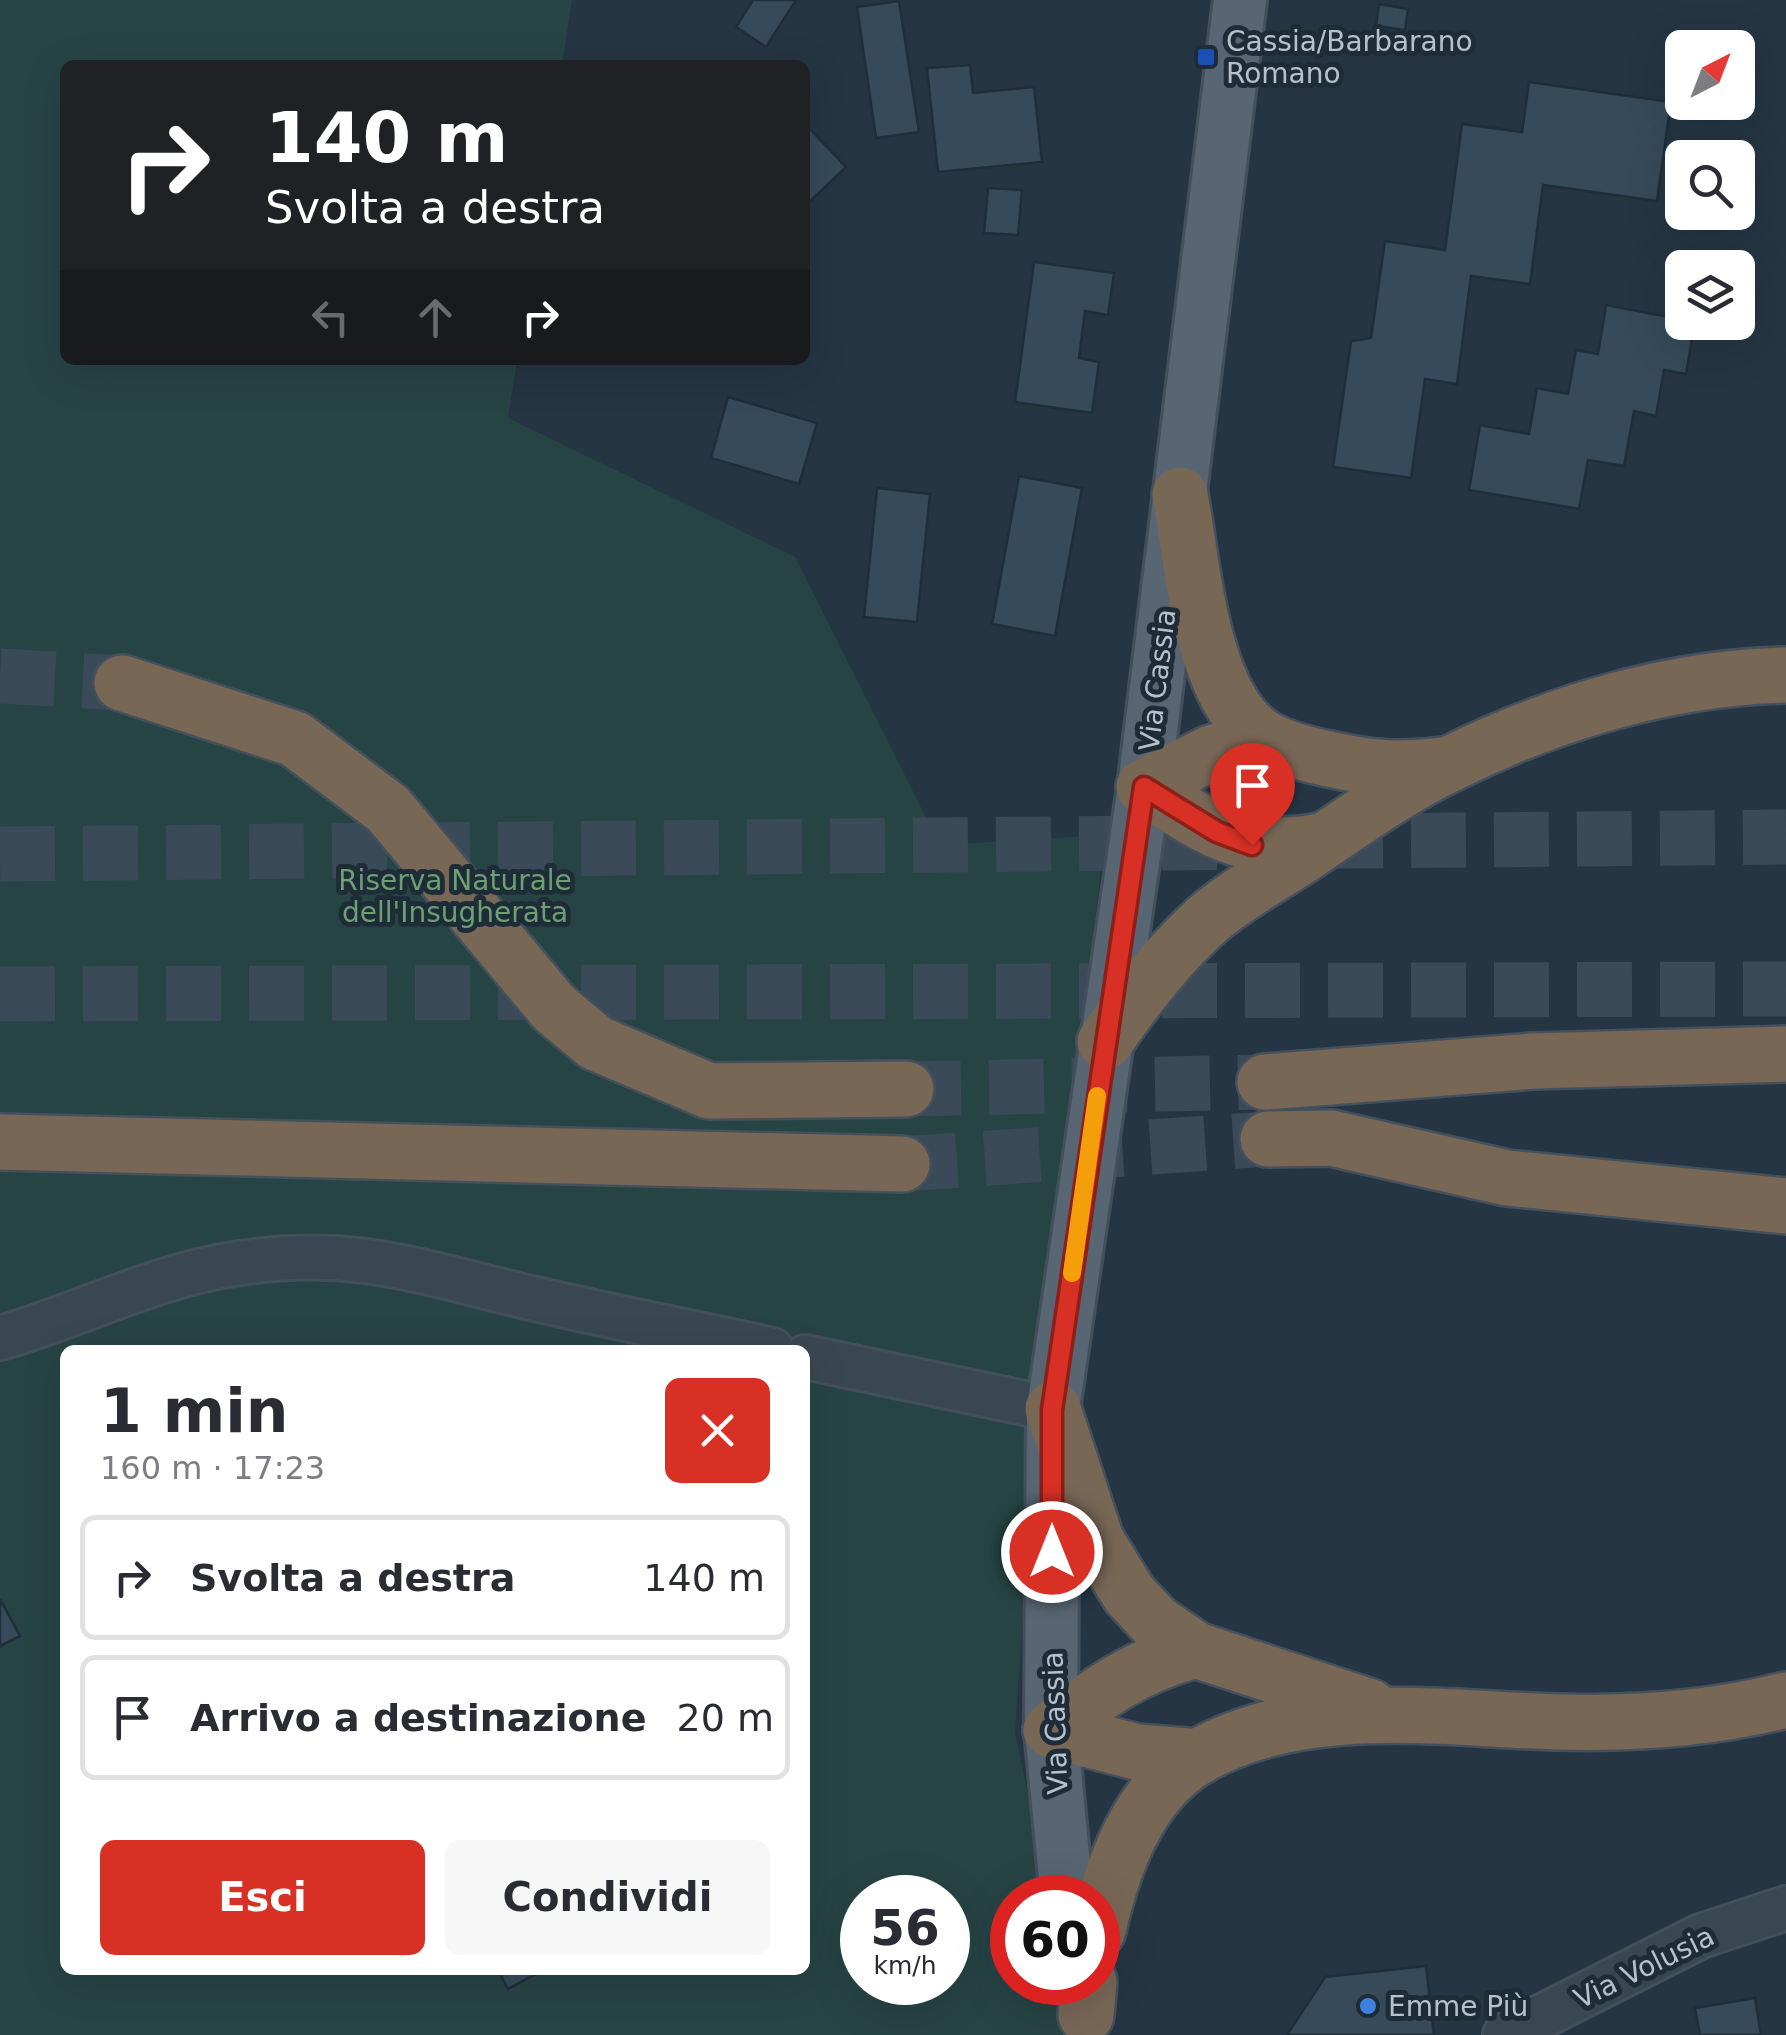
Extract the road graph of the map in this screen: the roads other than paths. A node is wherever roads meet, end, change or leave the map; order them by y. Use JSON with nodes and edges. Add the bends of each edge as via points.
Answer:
{"nodes":[{"id":1,"x":1240,"y":0,"type":"edge"},
{"id":2,"x":1180,"y":495,"type":"junction"},
{"id":3,"x":1786,"y":676,"type":"edge"},
{"id":4,"x":122,"y":683,"type":"tunnel mouth"},
{"id":5,"x":1262,"y":737,"type":"junction"},
{"id":6,"x":1450,"y":763,"type":"junction"},
{"id":7,"x":1144,"y":787,"type":"junction"},
{"id":8,"x":1327,"y":839,"type":"junction"},
{"id":9,"x":1105,"y":1042,"type":"junction"},
{"id":10,"x":1786,"y":1054,"type":"edge"},
{"id":11,"x":1265,"y":1082,"type":"tunnel mouth"},
{"id":12,"x":906,"y":1090,"type":"tunnel mouth"},
{"id":13,"x":1268,"y":1138,"type":"tunnel mouth"},
{"id":14,"x":0,"y":1142,"type":"edge"},
{"id":15,"x":902,"y":1164,"type":"tunnel mouth"},
{"id":16,"x":1786,"y":1206,"type":"edge"},
{"id":17,"x":0,"y":1338,"type":"edge"},
{"id":18,"x":749,"y":1345,"type":"edge"},
{"id":19,"x":810,"y":1358,"type":"edge"},
{"id":20,"x":1052,"y":1410,"type":"junction"},
{"id":21,"x":1196,"y":1650,"type":"junction"},
{"id":22,"x":1786,"y":1700,"type":"edge"},
{"id":23,"x":1391,"y":1714,"type":"junction"},
{"id":24,"x":1051,"y":1730,"type":"junction"},
{"id":25,"x":1199,"y":1756,"type":"junction"},
{"id":26,"x":1065,"y":1875,"type":"edge"},
{"id":27,"x":1115,"y":1875,"type":"edge"},
{"id":28,"x":1786,"y":1908,"type":"edge"},
{"id":29,"x":1505,"y":2035,"type":"edge"}],
"edges":[{"from":1,"to":2,"type":"main road","name":"Via Cassia"},
{"from":2,"to":5,"type":"highway","via":[[1209,648],[1223,689]]},
{"from":2,"to":7,"type":"main road","name":"Via Cassia"},
{"from":3,"to":6,"type":"highway","via":[[1727,679],[1624,700]]},
{"from":4,"to":12,"type":"highway","via":[[295,739],[388,810],[554,1008],[596,1043],[710,1091]]},
{"from":5,"to":6,"type":"highway","via":[[1377,770]]},
{"from":5,"to":7,"type":"highway","via":[[1210,753]]},
{"from":6,"to":8,"type":"highway"},
{"from":7,"to":8,"type":"highway","via":[[1217,832],[1252,845],[1290,848]]},
{"from":7,"to":9,"type":"main road","name":"Via Cassia"},
{"from":8,"to":9,"type":"highway","via":[[1210,918],[1136,997]]},
{"from":9,"to":20,"type":"main road","name":"Via Cassia"},
{"from":10,"to":11,"type":"highway","via":[[1532,1061]]},
{"from":13,"to":16,"type":"highway","via":[[1331,1138],[1507,1178]]},
{"from":14,"to":15,"type":"highway"},
{"from":17,"to":18,"type":"street","via":[[192,1272],[330,1256],[427,1269]]},
{"from":19,"to":20,"type":"street"},
{"from":20,"to":21,"type":"highway","via":[[1105,1558],[1155,1622]]},
{"from":20,"to":24,"type":"main road","name":"Via Cassia"},
{"from":21,"to":23,"type":"highway"},
{"from":21,"to":24,"type":"highway","via":[[1124,1675]]},
{"from":22,"to":23,"type":"highway","via":[[1722,1715],[1642,1720]]},
{"from":23,"to":25,"type":"highway","via":[[1295,1724]]},
{"from":24,"to":25,"type":"highway","via":[[1136,1752]]},
{"from":24,"to":26,"type":"main road","name":"Via Cassia"},
{"from":25,"to":27,"type":"highway","via":[[1144,1809]]},
{"from":28,"to":29,"type":"street","name":"Via Volusia","via":[[1701,1936]]}]}
